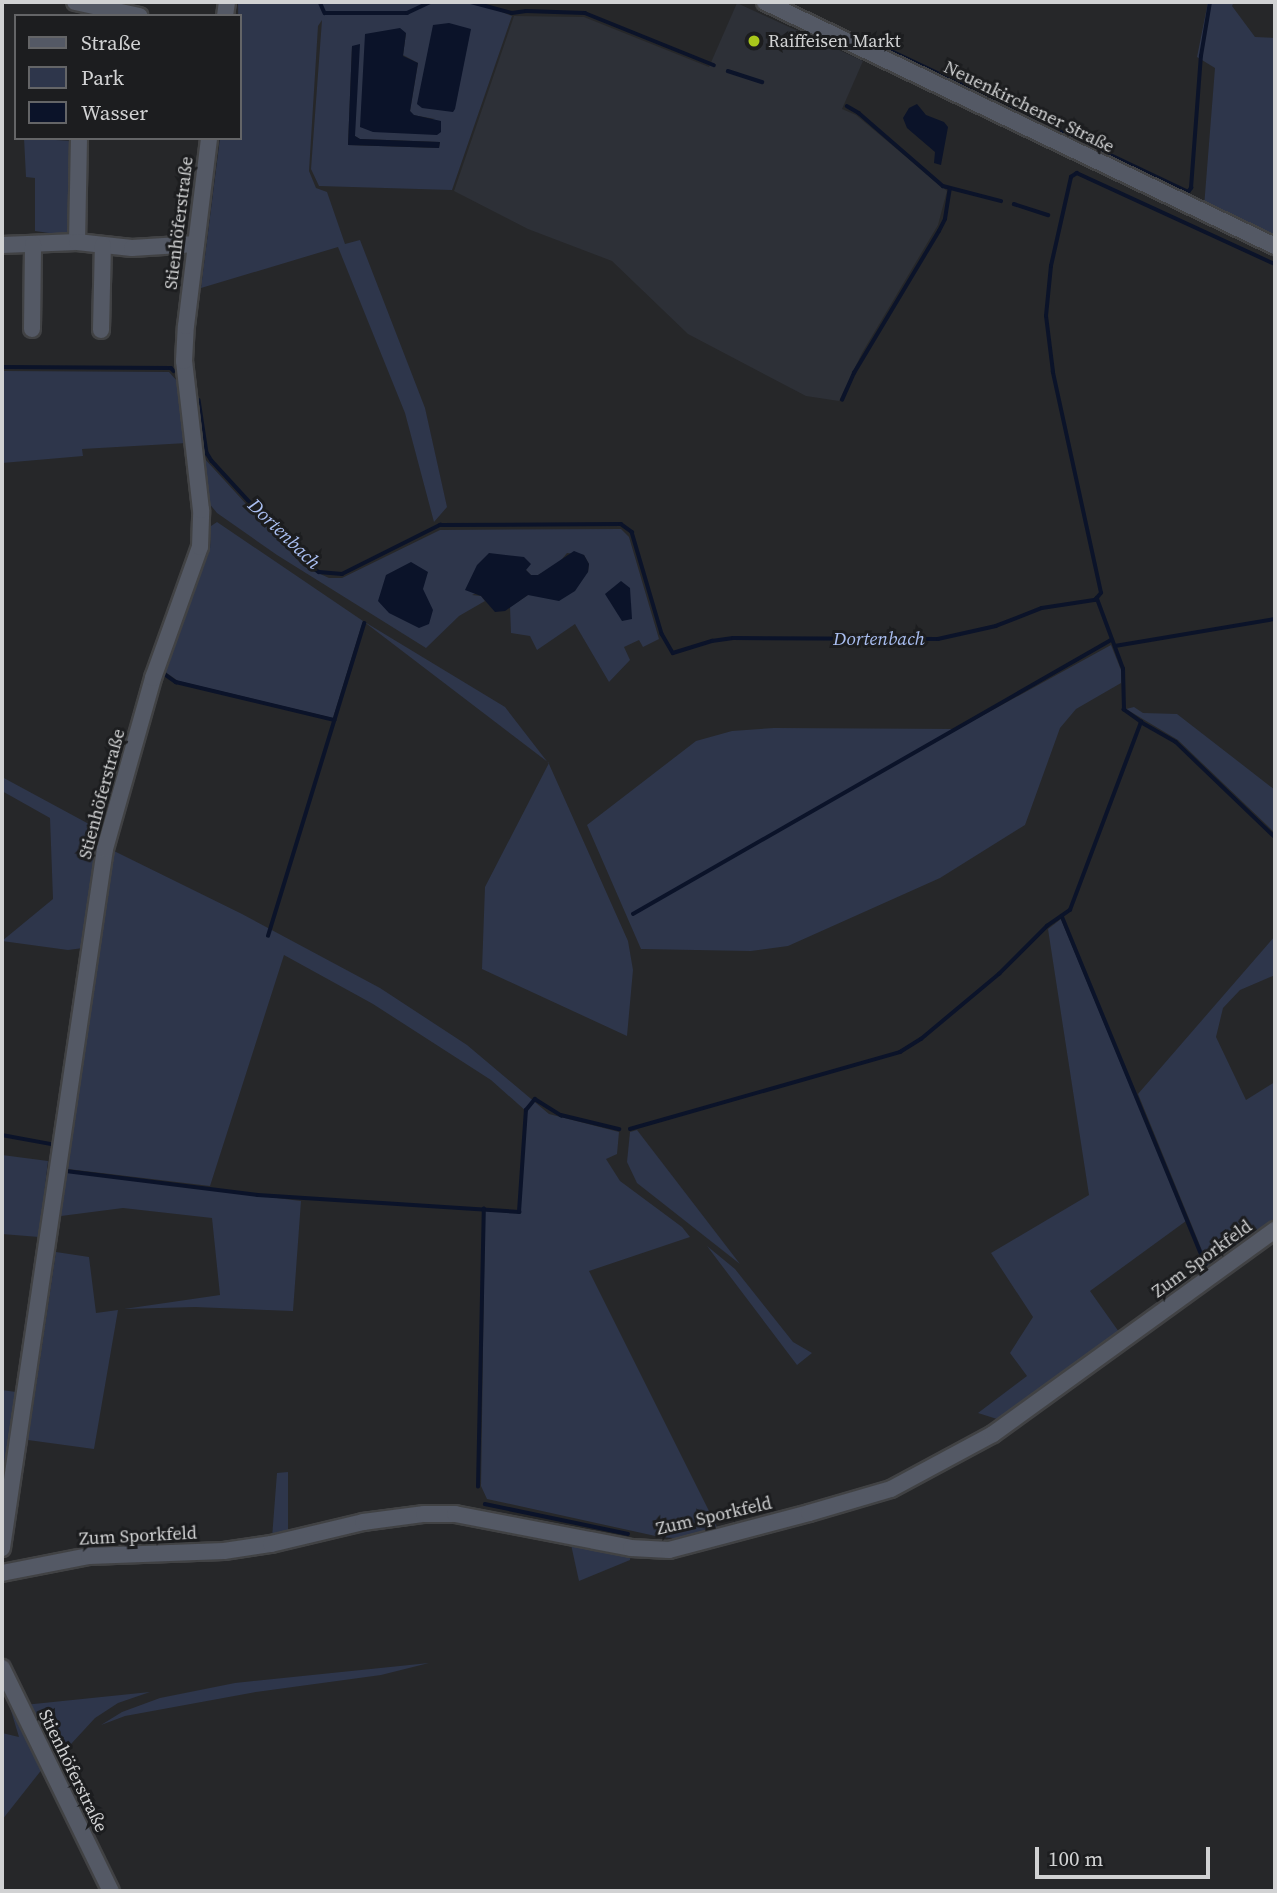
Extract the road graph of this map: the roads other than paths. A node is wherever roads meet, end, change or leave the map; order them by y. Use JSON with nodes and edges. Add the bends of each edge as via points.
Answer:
{"nodes":[{"id":1,"x":75,"y":2,"type":"edge"},
{"id":2,"x":765,"y":2,"type":"edge"},
{"id":3,"x":98,"y":12,"type":"edge"},
{"id":4,"x":119,"y":14,"type":"edge"},
{"id":5,"x":79,"y":140,"type":"edge"},
{"id":6,"x":209,"y":140,"type":"edge"},
{"id":7,"x":77,"y":242,"type":"junction"},
{"id":8,"x":33,"y":244,"type":"junction"},
{"id":9,"x":196,"y":244,"type":"junction"},
{"id":10,"x":2,"y":245,"type":"edge"},
{"id":11,"x":103,"y":245,"type":"junction"},
{"id":12,"x":1275,"y":246,"type":"edge"},
{"id":13,"x":32,"y":328,"type":"dead end"},
{"id":14,"x":101,"y":330,"type":"dead end"},
{"id":15,"x":1275,"y":1230,"type":"edge"},
{"id":16,"x":2,"y":1548,"type":"edge"},
{"id":17,"x":2,"y":1573,"type":"edge"},
{"id":18,"x":2,"y":1668,"type":"edge"},
{"id":19,"x":111,"y":1891,"type":"edge"}],
"edges":[{"from":1,"to":3,"type":"street"},
{"from":2,"to":12,"type":"street","name":"Neuenkirchener Straße"},
{"from":3,"to":4,"type":"street"},
{"from":5,"to":7,"type":"street"},
{"from":6,"to":9,"type":"street","name":"Stienhöferstraße"},
{"from":7,"to":8,"type":"street"},
{"from":7,"to":11,"type":"street"},
{"from":8,"to":10,"type":"street"},
{"from":8,"to":13,"type":"street"},
{"from":9,"to":11,"type":"street"},
{"from":9,"to":16,"type":"street","name":"Stienhöferstraße","via":[[184,361],[201,510],[200,547],[153,678],[105,849]]},
{"from":11,"to":14,"type":"street"},
{"from":15,"to":17,"type":"street","name":"Zum Sporkfeld","via":[[993,1434],[891,1489],[809,1513],[669,1550],[631,1548],[455,1514],[424,1514],[363,1522],[259,1546],[89,1556]]},
{"from":18,"to":19,"type":"street","name":"Stienhöferstraße"}]}
